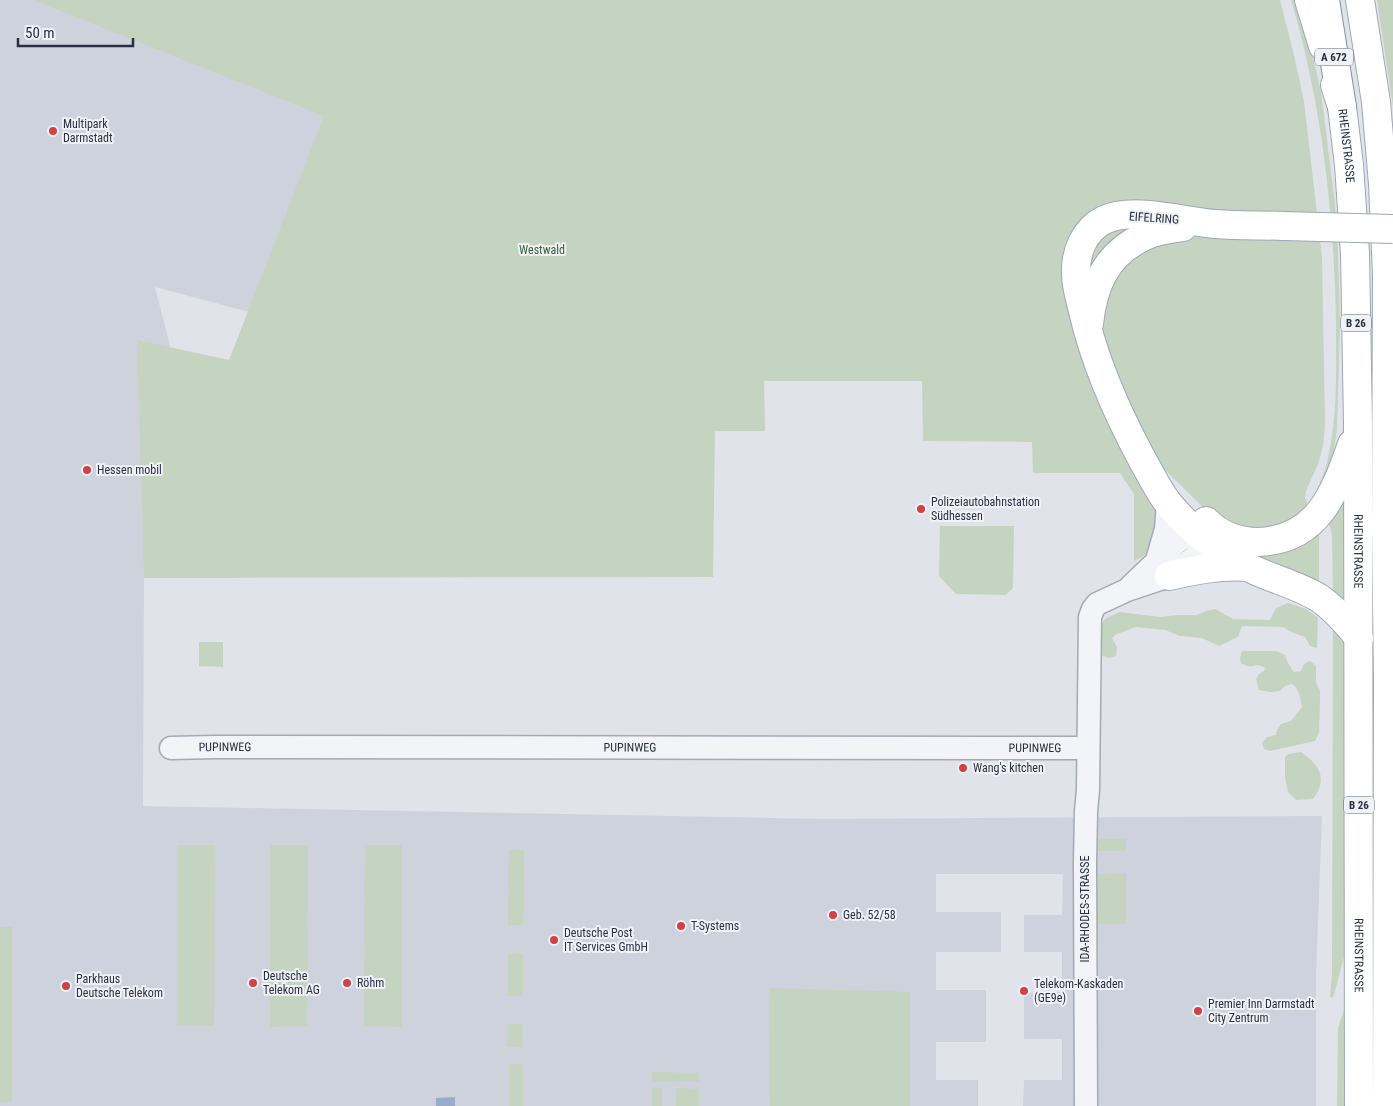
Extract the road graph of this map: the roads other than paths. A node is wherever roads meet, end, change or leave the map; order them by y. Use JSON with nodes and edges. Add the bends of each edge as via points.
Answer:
{"nodes":[{"id":1,"x":1309,"y":0,"type":"edge"},
{"id":2,"x":1325,"y":0,"type":"edge"},
{"id":3,"x":1360,"y":0,"type":"edge"},
{"id":4,"x":1342,"y":107,"type":"junction"},
{"id":5,"x":1216,"y":224,"type":"junction"},
{"id":6,"x":1393,"y":229,"type":"edge"},
{"id":7,"x":1090,"y":340,"type":"junction"},
{"id":8,"x":1358,"y":425,"type":"junction"},
{"id":9,"x":1135,"y":446,"type":"junction"},
{"id":10,"x":1168,"y":503,"type":"junction"},
{"id":11,"x":1204,"y":533,"type":"junction"},
{"id":12,"x":1390,"y":536,"type":"edge"},
{"id":13,"x":1248,"y":567,"type":"junction"},
{"id":14,"x":1163,"y":568,"type":"junction"},
{"id":15,"x":1359,"y":638,"type":"junction"},
{"id":16,"x":1390,"y":671,"type":"edge"},
{"id":17,"x":171,"y":748,"type":"dead end"},
{"id":18,"x":1088,"y":748,"type":"junction"},
{"id":19,"x":1086,"y":1106,"type":"edge"},
{"id":20,"x":1359,"y":1106,"type":"edge"},
{"id":21,"x":1387,"y":1106,"type":"edge"}],
"edges":[{"from":1,"to":4,"type":"main road","name":"RHEINSTRASSE","number":"B 26"},
{"from":2,"to":4,"type":"main road","number":"A 672"},
{"from":3,"to":12,"type":"main road","number":"B 26","via":[[1376,102],[1383,184]]},
{"from":4,"to":8,"type":"main road","name":"RHEINSTRASSE","number":"B 26","via":[[1354,252]]},
{"from":5,"to":6,"type":"main road","name":"EIFELRING","bridge":true},
{"from":5,"to":7,"type":"main road","name":"EIFELRING","via":[[1162,230],[1145,236],[1111,259],[1093,299]]},
{"from":5,"to":7,"type":"main road","name":"EIFELRING","via":[[1131,215],[1110,218],[1091,230],[1080,248],[1076,273]]},
{"from":7,"to":9,"type":"main road","name":"EIFELRING","via":[[1104,382]]},
{"from":8,"to":11,"type":"main road","via":[[1332,495],[1305,528],[1277,540],[1255,542]]},
{"from":8,"to":15,"type":"main road","name":"RHEINSTRASSE","number":"B 26"},
{"from":9,"to":10,"type":"main road","name":"EIFELRING"},
{"from":9,"to":11,"type":"main road","name":"EIFELRING"},
{"from":10,"to":11,"type":"main road","name":"EIFELRING","via":[[1180,517]]},
{"from":10,"to":14,"type":"street"},
{"from":11,"to":13,"type":"main road","via":[[1227,555]]},
{"from":11,"to":14,"type":"street","via":[[1194,557]]},
{"from":12,"to":16,"type":"main road","number":"B 26"},
{"from":13,"to":14,"type":"main road"},
{"from":13,"to":15,"type":"main road","via":[[1320,599]]},
{"from":14,"to":18,"type":"street","via":[[1093,609],[1090,617]]},
{"from":15,"to":20,"type":"main road","name":"RHEINSTRASSE","number":"B 26"},
{"from":16,"to":21,"type":"main road","number":"B 26"},
{"from":17,"to":18,"type":"street","name":"PUPINWEG"},
{"from":18,"to":19,"type":"street","name":"IDA-RHODES-STRASSE"}]}
